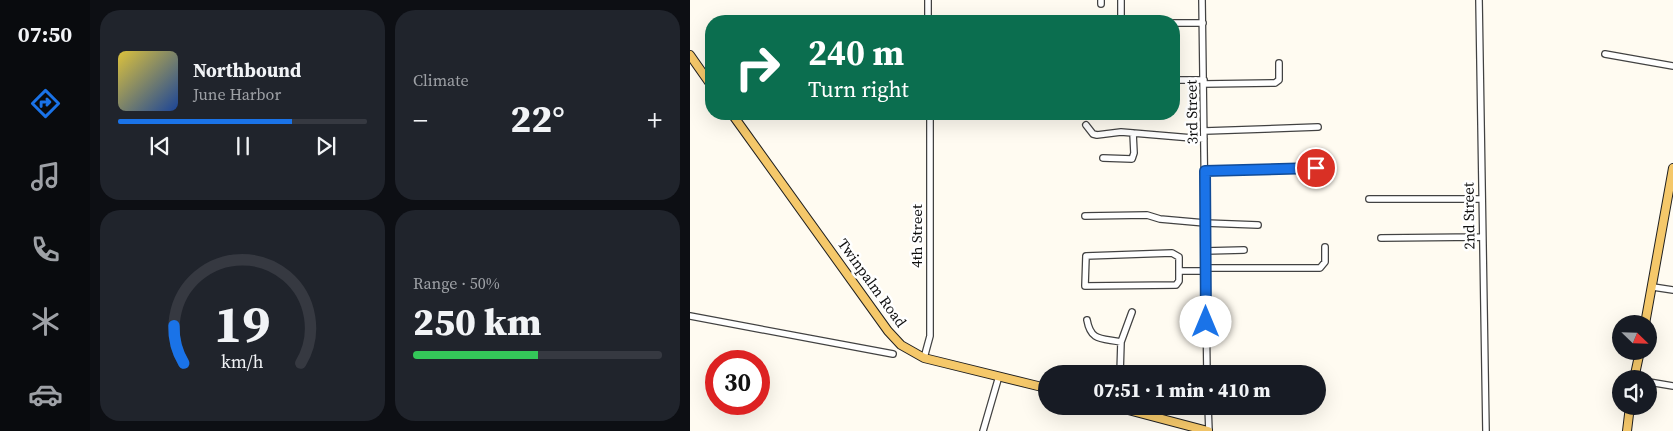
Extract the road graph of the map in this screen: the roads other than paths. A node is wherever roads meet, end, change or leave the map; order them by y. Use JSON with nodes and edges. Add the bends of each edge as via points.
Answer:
{"nodes":[{"id":1,"x":928,"y":0,"type":"edge"},
{"id":2,"x":1121,"y":0,"type":"edge"},
{"id":3,"x":1202,"y":0,"type":"edge"},
{"id":4,"x":1479,"y":0,"type":"edge"},
{"id":5,"x":928,"y":15,"type":"edge"},
{"id":6,"x":1121,"y":15,"type":"edge"},
{"id":7,"x":1180,"y":23,"type":"edge"},
{"id":8,"x":1203,"y":23,"type":"junction"},
{"id":9,"x":1605,"y":54,"type":"dead end"},
{"id":10,"x":690,"y":55,"type":"edge"},
{"id":11,"x":1279,"y":62,"type":"dead end"},
{"id":12,"x":1673,"y":66,"type":"edge"},
{"id":13,"x":705,"y":76,"type":"edge"},
{"id":14,"x":1180,"y":80,"type":"edge"},
{"id":15,"x":1204,"y":82,"type":"junction"},
{"id":16,"x":736,"y":120,"type":"edge"},
{"id":17,"x":930,"y":120,"type":"edge"},
{"id":18,"x":1086,"y":125,"type":"dead end"},
{"id":19,"x":1318,"y":127,"type":"dead end"},
{"id":20,"x":1204,"y":131,"type":"junction"},
{"id":21,"x":1133,"y":133,"type":"junction"},
{"id":22,"x":1204,"y":139,"type":"junction"},
{"id":23,"x":1103,"y":158,"type":"dead end"},
{"id":24,"x":1316,"y":168,"type":"dead end"},
{"id":25,"x":1673,"y":168,"type":"edge"},
{"id":26,"x":1205,"y":171,"type":"junction"},
{"id":27,"x":1671,"y":193,"type":"edge"},
{"id":28,"x":1369,"y":199,"type":"dead end"},
{"id":29,"x":1481,"y":199,"type":"junction"},
{"id":30,"x":1085,"y":216,"type":"dead end"},
{"id":31,"x":1205,"y":223,"type":"junction"},
{"id":32,"x":1258,"y":225,"type":"dead end"},
{"id":33,"x":1481,"y":237,"type":"junction"},
{"id":34,"x":1381,"y":238,"type":"dead end"},
{"id":35,"x":1325,"y":247,"type":"dead end"},
{"id":36,"x":1244,"y":250,"type":"dead end"},
{"id":37,"x":1205,"y":251,"type":"junction"},
{"id":38,"x":1205,"y":270,"type":"junction"},
{"id":39,"x":1179,"y":271,"type":"junction"},
{"id":40,"x":1653,"y":287,"type":"junction"},
{"id":41,"x":1673,"y":290,"type":"edge"},
{"id":42,"x":1132,"y":312,"type":"dead end"},
{"id":43,"x":1647,"y":315,"type":"edge"},
{"id":44,"x":690,"y":316,"type":"edge"},
{"id":45,"x":1087,"y":320,"type":"dead end"},
{"id":46,"x":1121,"y":342,"type":"junction"},
{"id":47,"x":893,"y":354,"type":"dead end"},
{"id":48,"x":924,"y":358,"type":"junction"},
{"id":49,"x":1120,"y":365,"type":"edge"},
{"id":50,"x":1207,"y":365,"type":"edge"},
{"id":51,"x":999,"y":376,"type":"junction"},
{"id":52,"x":1657,"y":383,"type":"edge"},
{"id":53,"x":1038,"y":386,"type":"edge"},
{"id":54,"x":1673,"y":386,"type":"edge"},
{"id":55,"x":1147,"y":415,"type":"edge"},
{"id":56,"x":1208,"y":415,"type":"edge"},
{"id":57,"x":1629,"y":415,"type":"edge"},
{"id":58,"x":982,"y":431,"type":"edge"},
{"id":59,"x":1208,"y":431,"type":"edge"},
{"id":60,"x":1486,"y":431,"type":"edge"},
{"id":61,"x":1627,"y":431,"type":"edge"}],
"edges":[{"from":1,"to":5,"type":"street"},
{"from":2,"to":6,"type":"street"},
{"from":3,"to":8,"type":"street","name":"3rd Street"},
{"from":4,"to":29,"type":"street","name":"2nd Street"},
{"from":7,"to":8,"type":"street"},
{"from":8,"to":15,"type":"street","name":"3rd Street"},
{"from":9,"to":12,"type":"street"},
{"from":10,"to":13,"type":"main road"},
{"from":11,"to":15,"type":"street","via":[[1279,80],[1275,83]]},
{"from":14,"to":15,"type":"street"},
{"from":15,"to":20,"type":"street","name":"3rd Street"},
{"from":16,"to":48,"type":"main road","name":"Twinpalm Road","via":[[888,331],[901,345]]},
{"from":17,"to":48,"type":"street","name":"4th Street","via":[[930,336]]},
{"from":18,"to":21,"type":"street","via":[[1097,135]]},
{"from":19,"to":20,"type":"street"},
{"from":20,"to":22,"type":"street","name":"3rd Street"},
{"from":21,"to":22,"type":"street"},
{"from":21,"to":23,"type":"street","via":[[1132,159]]},
{"from":22,"to":26,"type":"street","name":"3rd Street"},
{"from":24,"to":26,"type":"street"},
{"from":25,"to":27,"type":"main road"},
{"from":26,"to":31,"type":"street","name":"3rd Street"},
{"from":27,"to":40,"type":"main road"},
{"from":28,"to":29,"type":"street"},
{"from":29,"to":33,"type":"street","name":"2nd Street"},
{"from":30,"to":31,"type":"street","via":[[1147,216]]},
{"from":31,"to":32,"type":"street"},
{"from":31,"to":37,"type":"street","name":"3rd Street"},
{"from":33,"to":34,"type":"street"},
{"from":33,"to":60,"type":"street","name":"2nd Street"},
{"from":35,"to":38,"type":"street","via":[[1324,262],[1320,268]]},
{"from":36,"to":37,"type":"street"},
{"from":37,"to":38,"type":"street","name":"3rd Street"},
{"from":38,"to":39,"type":"street"},
{"from":38,"to":50,"type":"street","name":"3rd Street"},
{"from":39,"to":39,"type":"street","via":[[1179,257],[1175,254],[1088,255],[1084,258],[1084,283],[1087,287],[1176,285]]},
{"from":40,"to":41,"type":"street"},
{"from":40,"to":43,"type":"main road"},
{"from":42,"to":46,"type":"street"},
{"from":44,"to":47,"type":"street"},
{"from":45,"to":46,"type":"street","via":[[1093,336]]},
{"from":46,"to":49,"type":"street"},
{"from":48,"to":51,"type":"main road","name":"Twinpalm Road"},
{"from":51,"to":53,"type":"main road","name":"Twinpalm Road"},
{"from":51,"to":58,"type":"street"},
{"from":52,"to":54,"type":"street"},
{"from":55,"to":59,"type":"main road"},
{"from":56,"to":59,"type":"street"},
{"from":57,"to":61,"type":"main road"}]}
